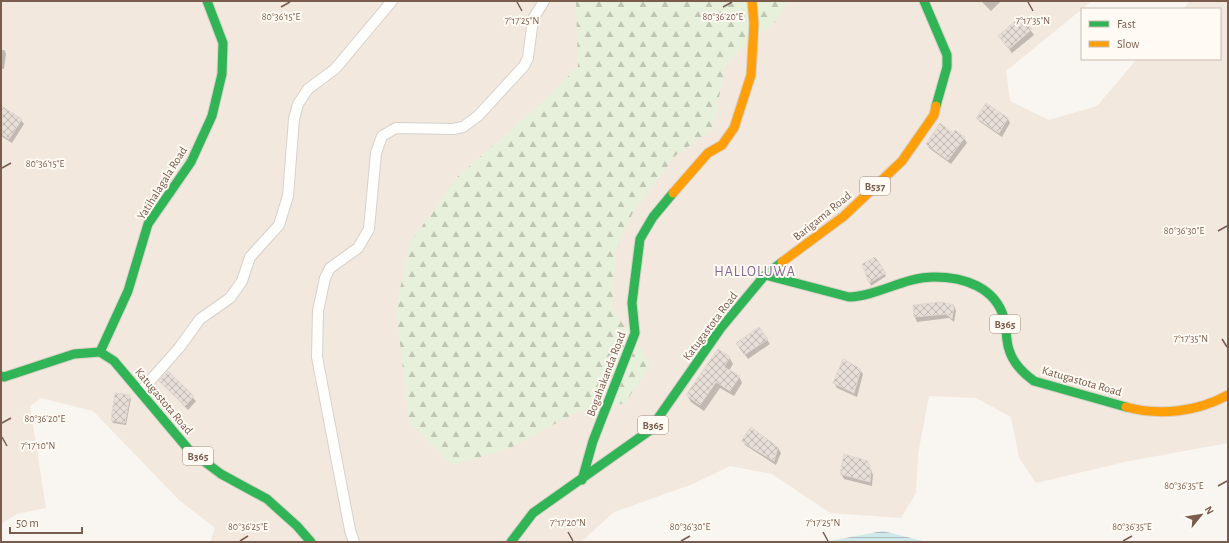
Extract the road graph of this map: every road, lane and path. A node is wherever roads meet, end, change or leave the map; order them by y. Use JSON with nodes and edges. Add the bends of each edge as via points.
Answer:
{"nodes":[{"id":1,"x":207,"y":1,"type":"edge"},
{"id":2,"x":392,"y":1,"type":"edge"},
{"id":3,"x":544,"y":1,"type":"edge"},
{"id":4,"x":752,"y":1,"type":"edge"},
{"id":5,"x":924,"y":1,"type":"edge"},
{"id":6,"x":765,"y":275,"type":"junction"},
{"id":7,"x":100,"y":352,"type":"junction"},
{"id":8,"x":1,"y":376,"type":"edge"},
{"id":9,"x":141,"y":391,"type":"junction"},
{"id":10,"x":1227,"y":399,"type":"edge"},
{"id":11,"x":582,"y":480,"type":"junction"},
{"id":12,"x":311,"y":542,"type":"edge"},
{"id":13,"x":354,"y":542,"type":"edge"},
{"id":14,"x":511,"y":542,"type":"edge"}],
"edges":[{"from":1,"to":7,"type":"main road","name":"Yatihalagala Road","via":[[223,43],[222,74],[212,116],[191,162],[148,224],[128,292]]},
{"from":2,"to":9,"type":"street","via":[[335,69],[308,89],[298,104],[294,119],[288,196],[279,225],[250,257],[242,281],[230,298],[200,319],[180,348]]},
{"from":3,"to":13,"type":"street","via":[[533,19],[528,58],[524,66],[478,116],[463,127],[396,128],[382,136],[376,153],[369,229],[358,248],[330,268],[325,278],[318,311],[317,357]]},
{"from":4,"to":11,"type":"main road","name":"Bogahakanda Road","via":[[754,24],[751,75],[734,128],[722,144],[708,153],[692,169],[653,217],[640,239],[632,303],[635,333],[593,441]]},
{"from":5,"to":6,"type":"main road","name":"Barigama Road","number":"B537","via":[[946,55],[947,67],[934,115],[902,161],[873,189],[844,216]]},
{"from":6,"to":10,"type":"main road","name":"Katugastota Road","number":"B365","via":[[848,297],[859,297],[891,285],[939,276],[974,282],[989,292],[999,304],[1010,354],[1023,373],[1034,381],[1142,411],[1183,411]]},
{"from":6,"to":11,"type":"main road","name":"Katugastota Road","number":"B365","via":[[721,328],[649,431]]},
{"from":7,"to":8,"type":"main road","via":[[74,354]]},
{"from":7,"to":9,"type":"main road","name":"Katugastota Road","number":"B365","via":[[114,361]]},
{"from":9,"to":12,"type":"main road","name":"Katugastota Road","number":"B365","via":[[189,450],[221,474],[267,499]]},
{"from":11,"to":14,"type":"main road","name":"Katugastota Road","number":"B365","via":[[533,513]]}]}
